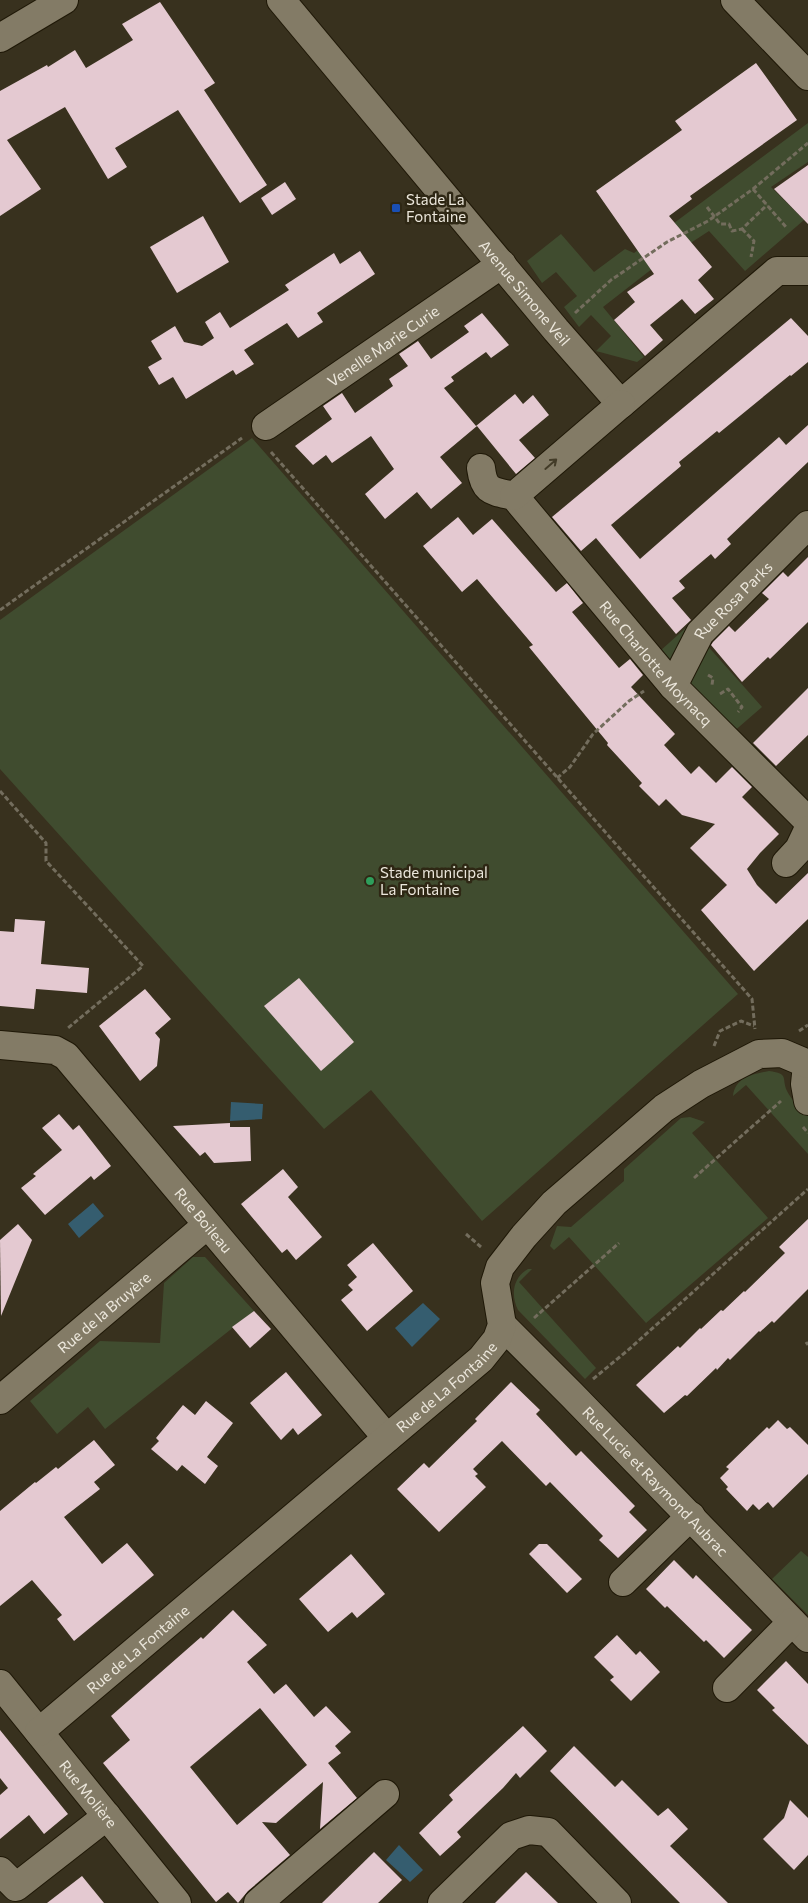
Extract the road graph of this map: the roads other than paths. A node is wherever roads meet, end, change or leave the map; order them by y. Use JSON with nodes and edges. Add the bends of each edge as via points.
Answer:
{"nodes":[{"id":1,"x":64,"y":0,"type":"edge"},
{"id":2,"x":281,"y":0,"type":"edge"},
{"id":3,"x":736,"y":0,"type":"edge"},
{"id":4,"x":0,"y":38,"type":"edge"},
{"id":5,"x":806,"y":74,"type":"edge"},
{"id":6,"x":502,"y":264,"type":"junction"},
{"id":7,"x":808,"y":271,"type":"edge"},
{"id":8,"x":621,"y":404,"type":"junction"},
{"id":9,"x":259,"y":436,"type":"road end"},
{"id":10,"x":481,"y":468,"type":"dead end"},
{"id":11,"x":514,"y":496,"type":"junction"},
{"id":12,"x":808,"y":525,"type":"edge"},
{"id":13,"x":673,"y":686,"type":"junction"},
{"id":14,"x":808,"y":821,"type":"edge"},
{"id":15,"x":808,"y":830,"type":"edge"},
{"id":16,"x":786,"y":863,"type":"dead end"},
{"id":17,"x":0,"y":1045,"type":"edge"},
{"id":18,"x":807,"y":1064,"type":"edge"},
{"id":19,"x":796,"y":1099,"type":"edge"},
{"id":20,"x":207,"y":1225,"type":"junction"},
{"id":21,"x":502,"y":1325,"type":"junction"},
{"id":22,"x":0,"y":1400,"type":"edge"},
{"id":23,"x":387,"y":1438,"type":"junction"},
{"id":24,"x":691,"y":1516,"type":"junction"},
{"id":25,"x":623,"y":1582,"type":"dead end"},
{"id":26,"x":800,"y":1630,"type":"edge"},
{"id":27,"x":0,"y":1684,"type":"edge"},
{"id":28,"x":727,"y":1688,"type":"dead end"},
{"id":29,"x":39,"y":1732,"type":"junction"},
{"id":30,"x":385,"y":1794,"type":"dead end"},
{"id":31,"x":107,"y":1816,"type":"junction"},
{"id":32,"x":0,"y":1871,"type":"edge"},
{"id":33,"x":177,"y":1903,"type":"edge"},
{"id":34,"x":258,"y":1903,"type":"edge"},
{"id":35,"x":442,"y":1903,"type":"edge"},
{"id":36,"x":617,"y":1903,"type":"edge"}],
"edges":[{"from":1,"to":4,"type":"street"},
{"from":2,"to":6,"type":"street","name":"Avenue Simone Veil"},
{"from":3,"to":5,"type":"street"},
{"from":6,"to":8,"type":"street","name":"Avenue Simone Veil"},
{"from":6,"to":9,"type":"street","name":"Venelle Marie Curie"},
{"from":7,"to":8,"type":"street","via":[[777,271]]},
{"from":11,"to":8,"type":"street","one_way":true},
{"from":10,"to":11,"type":"street","via":[[483,481],[489,488]]},
{"from":11,"to":13,"type":"street","name":"Rue Charlotte Moynacq"},
{"from":12,"to":13,"type":"street","name":"Rue Rosa Parks","via":[[700,633]]},
{"from":13,"to":14,"type":"street","name":"Rue Charlotte Moynacq"},
{"from":15,"to":16,"type":"street","via":[[799,849]]},
{"from":17,"to":20,"type":"street","name":"Rue Boileau","via":[[43,1048],[66,1056]]},
{"from":18,"to":19,"type":"street","via":[[805,1084]]},
{"from":18,"to":21,"type":"street","name":"Rue de La Fontaine","via":[[782,1053],[759,1054],[701,1084],[664,1108],[554,1202],[500,1267],[495,1283]]},
{"from":20,"to":22,"type":"street","name":"Rue de la Bruyère"},
{"from":20,"to":23,"type":"street","name":"Rue Boileau"},
{"from":21,"to":23,"type":"street","name":"Rue de La Fontaine","via":[[497,1339],[481,1359]]},
{"from":21,"to":24,"type":"street","name":"Rue Lucie et Raymond Aubrac"},
{"from":23,"to":29,"type":"street","name":"Rue de La Fontaine"},
{"from":24,"to":25,"type":"street"},
{"from":24,"to":26,"type":"street","name":"Rue Lucie et Raymond Aubrac"},
{"from":26,"to":28,"type":"street"},
{"from":27,"to":29,"type":"street","name":"Rue Molière"},
{"from":29,"to":31,"type":"street","name":"Rue Molière"},
{"from":30,"to":34,"type":"street"},
{"from":31,"to":32,"type":"street","via":[[16,1886]]},
{"from":31,"to":33,"type":"street","name":"Rue Molière"},
{"from":35,"to":36,"type":"street","via":[[511,1836],[529,1830],[548,1832]]}]}
